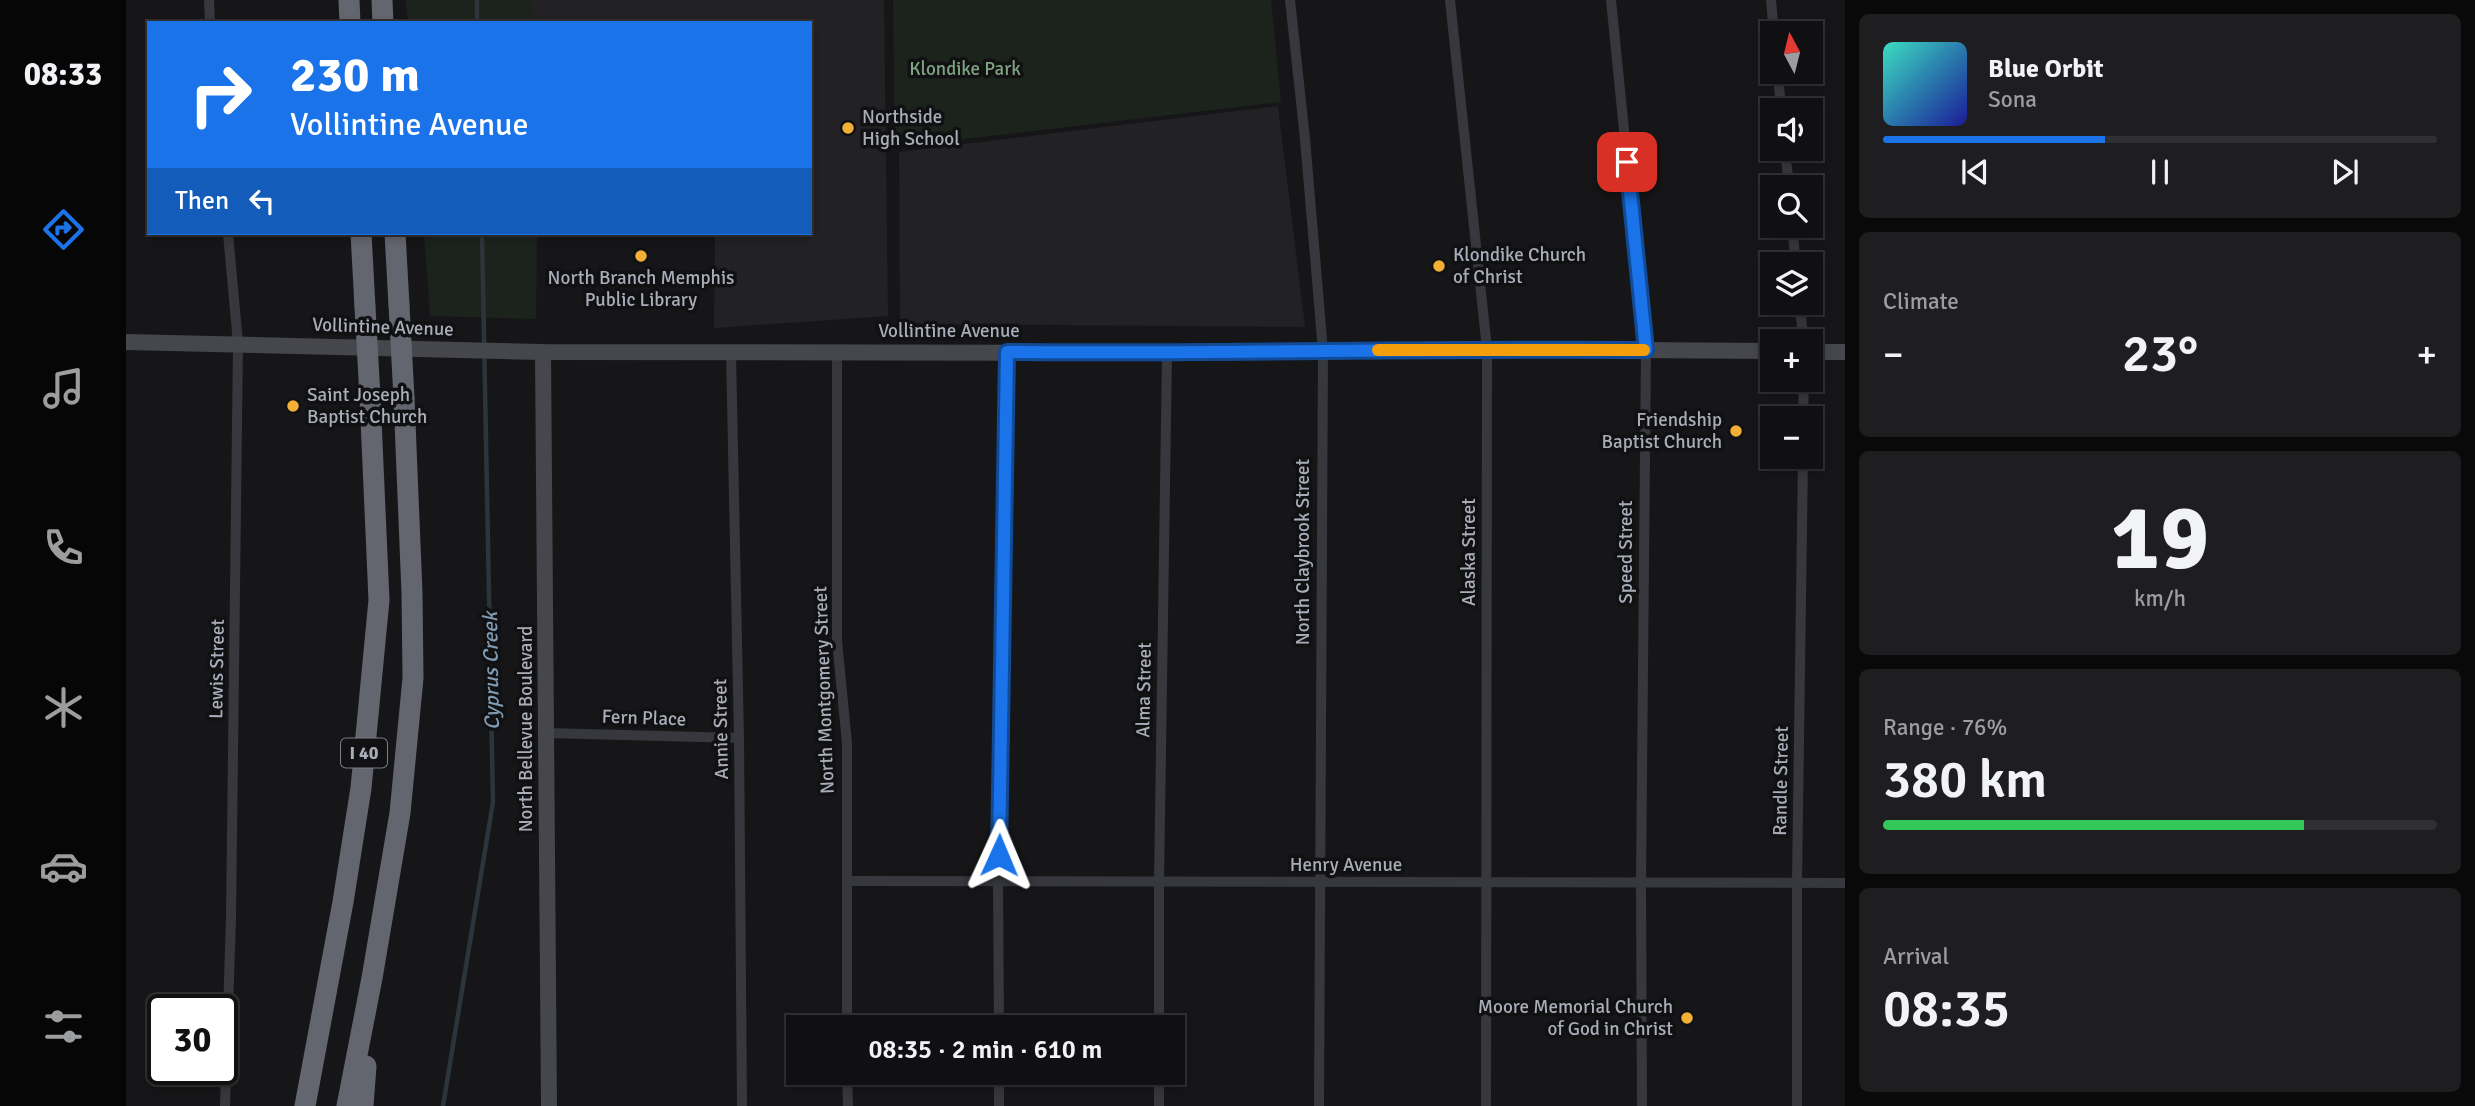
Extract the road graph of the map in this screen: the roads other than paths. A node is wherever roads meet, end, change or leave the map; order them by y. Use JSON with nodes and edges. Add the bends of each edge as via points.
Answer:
{"nodes":[{"id":1,"x":209,"y":0,"type":"edge"},
{"id":2,"x":349,"y":0,"type":"edge"},
{"id":3,"x":382,"y":0,"type":"edge"},
{"id":4,"x":1290,"y":0,"type":"edge"},
{"id":5,"x":1450,"y":0,"type":"edge"},
{"id":6,"x":1611,"y":0,"type":"edge"},
{"id":7,"x":1771,"y":0,"type":"edge"},
{"id":8,"x":211,"y":21,"type":"edge"},
{"id":9,"x":350,"y":21,"type":"edge"},
{"id":10,"x":383,"y":21,"type":"edge"},
{"id":11,"x":1773,"y":21,"type":"edge"},
{"id":12,"x":228,"y":235,"type":"edge"},
{"id":13,"x":361,"y":235,"type":"edge"},
{"id":14,"x":395,"y":235,"type":"edge"},
{"id":15,"x":126,"y":342,"type":"edge"},
{"id":16,"x":238,"y":343,"type":"junction"},
{"id":17,"x":1488,"y":349,"type":"junction"},
{"id":18,"x":1646,"y":350,"type":"junction"},
{"id":19,"x":1322,"y":351,"type":"junction"},
{"id":20,"x":1760,"y":351,"type":"edge"},
{"id":21,"x":542,"y":352,"type":"junction"},
{"id":22,"x":731,"y":352,"type":"junction"},
{"id":23,"x":837,"y":352,"type":"junction"},
{"id":24,"x":1007,"y":352,"type":"junction"},
{"id":25,"x":1823,"y":352,"type":"edge"},
{"id":26,"x":1845,"y":352,"type":"edge"},
{"id":27,"x":1167,"y":354,"type":"junction"},
{"id":28,"x":1803,"y":469,"type":"edge"},
{"id":29,"x":548,"y":733,"type":"junction"},
{"id":30,"x":739,"y":738,"type":"junction"},
{"id":31,"x":847,"y":881,"type":"junction"},
{"id":32,"x":1485,"y":882,"type":"junction"},
{"id":33,"x":1797,"y":882,"type":"junction"},
{"id":34,"x":998,"y":883,"type":"junction"},
{"id":35,"x":1158,"y":883,"type":"junction"},
{"id":36,"x":1318,"y":883,"type":"junction"},
{"id":37,"x":1641,"y":883,"type":"junction"},
{"id":38,"x":1845,"y":883,"type":"edge"},
{"id":39,"x":372,"y":978,"type":"junction"},
{"id":40,"x":847,"y":1015,"type":"edge"},
{"id":41,"x":999,"y":1015,"type":"edge"},
{"id":42,"x":1159,"y":1015,"type":"edge"},
{"id":43,"x":847,"y":1085,"type":"edge"},
{"id":44,"x":999,"y":1085,"type":"edge"},
{"id":45,"x":1159,"y":1085,"type":"edge"},
{"id":46,"x":225,"y":1106,"type":"edge"},
{"id":47,"x":305,"y":1106,"type":"edge"},
{"id":48,"x":349,"y":1106,"type":"edge"},
{"id":49,"x":363,"y":1106,"type":"edge"},
{"id":50,"x":549,"y":1106,"type":"edge"},
{"id":51,"x":742,"y":1106,"type":"edge"},
{"id":52,"x":848,"y":1106,"type":"edge"},
{"id":53,"x":999,"y":1106,"type":"edge"},
{"id":54,"x":1159,"y":1106,"type":"edge"},
{"id":55,"x":1319,"y":1106,"type":"edge"},
{"id":56,"x":1486,"y":1106,"type":"edge"},
{"id":57,"x":1642,"y":1106,"type":"edge"},
{"id":58,"x":1797,"y":1106,"type":"edge"}],
"edges":[{"from":1,"to":8,"type":"street"},
{"from":2,"to":9,"type":"highway"},
{"from":3,"to":10,"type":"highway"},
{"from":4,"to":19,"type":"street","name":"North Claybrook Street"},
{"from":5,"to":17,"type":"street","name":"Alaska Street"},
{"from":6,"to":18,"type":"street","name":"Speed Street"},
{"from":7,"to":11,"type":"street"},
{"from":12,"to":16,"type":"street","name":"Lewis Street"},
{"from":13,"to":47,"type":"highway","number":"I 40","bridge":true,"via":[[379,600],[361,788]]},
{"from":14,"to":39,"type":"highway","number":"I 40","bridge":true,"via":[[412,678],[400,813]]},
{"from":15,"to":16,"type":"street","name":"Vollintine Avenue"},
{"from":16,"to":21,"type":"street","name":"Vollintine Avenue"},
{"from":16,"to":46,"type":"street","name":"Lewis Street"},
{"from":17,"to":18,"type":"street","name":"Vollintine Avenue"},
{"from":17,"to":19,"type":"street","name":"Vollintine Avenue"},
{"from":17,"to":32,"type":"street","name":"Alaska Street"},
{"from":18,"to":20,"type":"street","name":"Vollintine Avenue"},
{"from":18,"to":37,"type":"street","name":"Speed Street"},
{"from":19,"to":27,"type":"street","name":"Vollintine Avenue"},
{"from":19,"to":36,"type":"street","name":"North Claybrook Street"},
{"from":21,"to":22,"type":"street","name":"Vollintine Avenue"},
{"from":21,"to":29,"type":"street","name":"North Bellevue Boulevard"},
{"from":22,"to":23,"type":"street","name":"Vollintine Avenue"},
{"from":22,"to":30,"type":"street","name":"Annie Street"},
{"from":23,"to":24,"type":"street","name":"Vollintine Avenue"},
{"from":23,"to":31,"type":"street","name":"North Montgomery Street","via":[[837,641],[847,743]]},
{"from":24,"to":27,"type":"street","name":"Vollintine Avenue"},
{"from":24,"to":34,"type":"street"},
{"from":25,"to":26,"type":"street"},
{"from":27,"to":35,"type":"street","name":"Alma Street"},
{"from":28,"to":33,"type":"street","name":"Randle Street"},
{"from":29,"to":30,"type":"street","name":"Fern Place"},
{"from":29,"to":50,"type":"street","name":"North Bellevue Boulevard"},
{"from":30,"to":51,"type":"street","name":"Annie Street"},
{"from":31,"to":34,"type":"street","name":"Henry Avenue"},
{"from":31,"to":40,"type":"street","name":"North Montgomery Street"},
{"from":32,"to":36,"type":"street","name":"Henry Avenue"},
{"from":32,"to":37,"type":"street","name":"Henry Avenue"},
{"from":32,"to":56,"type":"street","name":"Alaska Street"},
{"from":33,"to":37,"type":"street","name":"Henry Avenue"},
{"from":33,"to":38,"type":"street","name":"Henry Avenue"},
{"from":33,"to":58,"type":"street","name":"Randle Street"},
{"from":34,"to":35,"type":"street","name":"Henry Avenue"},
{"from":34,"to":41,"type":"street"},
{"from":35,"to":36,"type":"street","name":"Henry Avenue"},
{"from":35,"to":42,"type":"street","name":"Alma Street"},
{"from":36,"to":55,"type":"street","name":"North Claybrook Street"},
{"from":37,"to":57,"type":"street","name":"Speed Street"},
{"from":39,"to":48,"type":"highway","number":"I 40"},
{"from":39,"to":49,"type":"highway"},
{"from":43,"to":52,"type":"street"},
{"from":44,"to":53,"type":"street"},
{"from":45,"to":54,"type":"street"}]}
